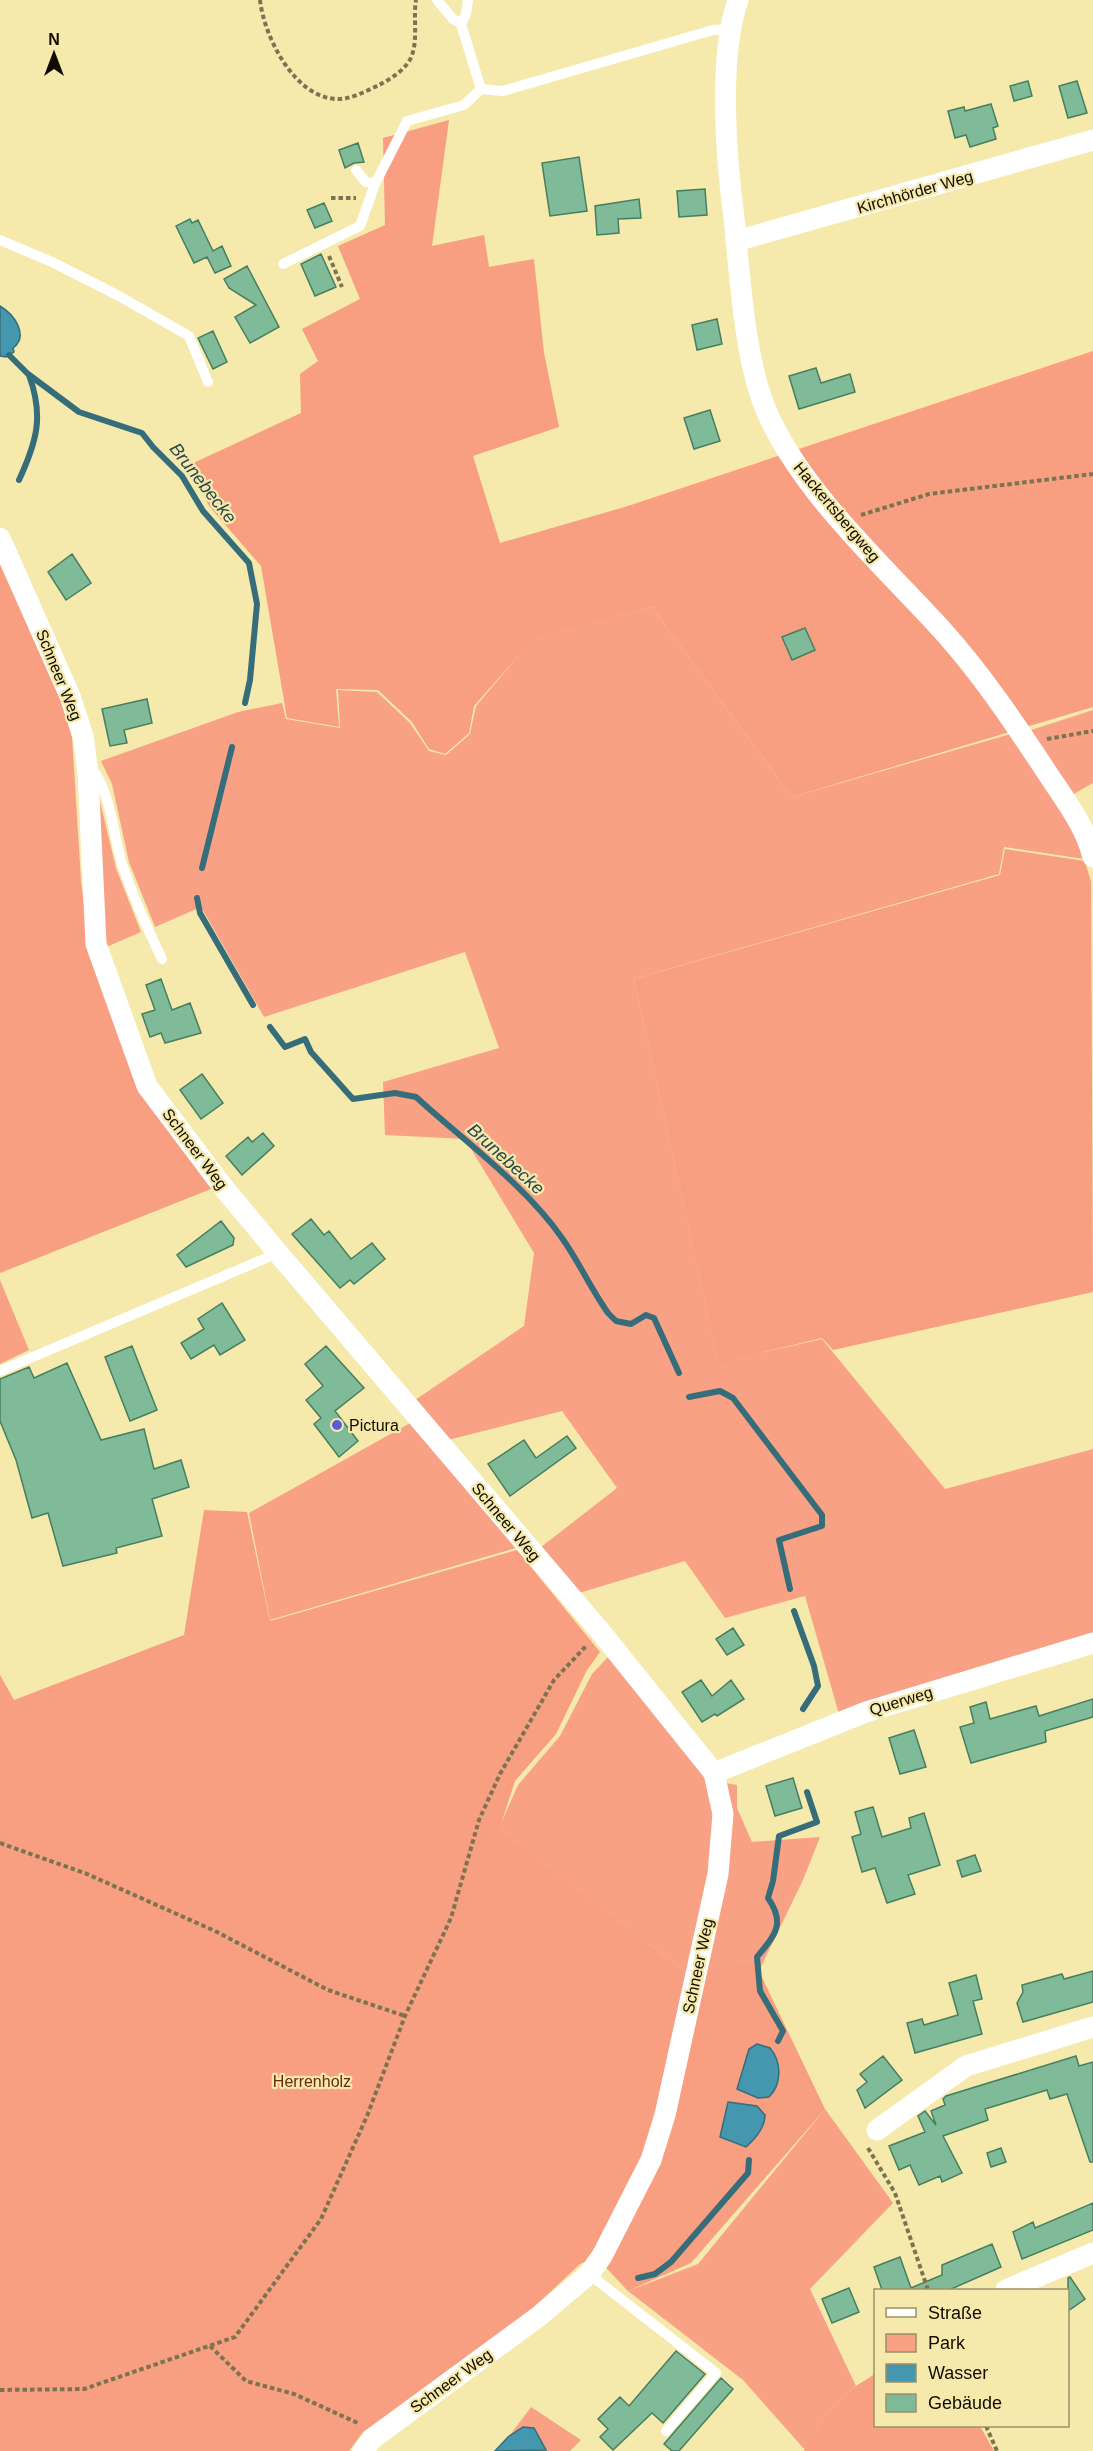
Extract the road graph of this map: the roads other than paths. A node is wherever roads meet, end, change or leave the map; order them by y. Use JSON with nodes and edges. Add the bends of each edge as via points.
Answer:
{"nodes":[{"id":1,"x":437,"y":0,"type":"edge"},
{"id":2,"x":468,"y":0,"type":"edge"},
{"id":3,"x":738,"y":0,"type":"edge"},
{"id":4,"x":461,"y":24,"type":"junction"},
{"id":5,"x":729,"y":28,"type":"junction"},
{"id":6,"x":481,"y":89,"type":"junction"},
{"id":7,"x":1093,"y":140,"type":"edge"},
{"id":8,"x":357,"y":170,"type":"dead end"},
{"id":9,"x":375,"y":184,"type":"junction"},
{"id":10,"x":0,"y":240,"type":"edge"},
{"id":11,"x":736,"y":241,"type":"junction"},
{"id":12,"x":283,"y":264,"type":"dead end"},
{"id":13,"x":208,"y":382,"type":"dead end"},
{"id":14,"x":0,"y":538,"type":"edge"},
{"id":15,"x":88,"y":773,"type":"junction"},
{"id":16,"x":1093,"y":857,"type":"edge"},
{"id":17,"x":162,"y":959,"type":"dead end"},
{"id":18,"x":278,"y":1253,"type":"junction"},
{"id":19,"x":0,"y":1371,"type":"edge"},
{"id":20,"x":1093,"y":1643,"type":"edge"},
{"id":21,"x":714,"y":1773,"type":"junction"},
{"id":22,"x":1093,"y":2027,"type":"edge"},
{"id":23,"x":877,"y":2130,"type":"road end"},
{"id":24,"x":1093,"y":2253,"type":"edge"},
{"id":25,"x":590,"y":2274,"type":"junction"},
{"id":26,"x":1008,"y":2289,"type":"edge"},
{"id":27,"x":666,"y":2431,"type":"dead end"},
{"id":28,"x":363,"y":2451,"type":"edge"}],
"edges":[{"from":1,"to":4,"type":"lane"},
{"from":2,"to":4,"type":"lane"},
{"from":3,"to":5,"type":"street","name":"Hackertsbergweg"},
{"from":4,"to":6,"type":"lane"},
{"from":5,"to":6,"type":"lane","via":[[503,91]]},
{"from":5,"to":11,"type":"street","name":"Hackertsbergweg","via":[[728,169]]},
{"from":6,"to":9,"type":"lane","via":[[464,105],[407,121]]},
{"from":7,"to":11,"type":"street","name":"Kirchhörder Weg"},
{"from":8,"to":9,"type":"lane","via":[[366,182]]},
{"from":9,"to":12,"type":"lane","via":[[360,226]]},
{"from":10,"to":13,"type":"lane","via":[[90,282],[189,336]]},
{"from":11,"to":16,"type":"street","name":"Hackertsbergweg","via":[[749,338],[766,410],[798,469],[945,633],[1028,743],[1085,833]]},
{"from":14,"to":15,"type":"street","name":"Schneer Weg","via":[[70,696],[83,736]]},
{"from":15,"to":17,"type":"lane","via":[[96,774],[106,790],[122,864]]},
{"from":15,"to":18,"type":"street","name":"Schneer Weg","via":[[96,944],[147,1086]]},
{"from":18,"to":19,"type":"lane"},
{"from":18,"to":21,"type":"street","name":"Schneer Weg","via":[[600,1631]]},
{"from":20,"to":21,"type":"street","name":"Querweg","via":[[866,1712]]},
{"from":21,"to":25,"type":"street","name":"Schneer Weg","via":[[723,1814],[718,1874],[665,2115],[651,2160]]},
{"from":22,"to":23,"type":"street","via":[[966,2066]]},
{"from":24,"to":26,"type":"street"},
{"from":25,"to":27,"type":"lane","via":[[716,2373]]},
{"from":25,"to":28,"type":"street","name":"Schneer Weg","via":[[380,2433]]}]}
